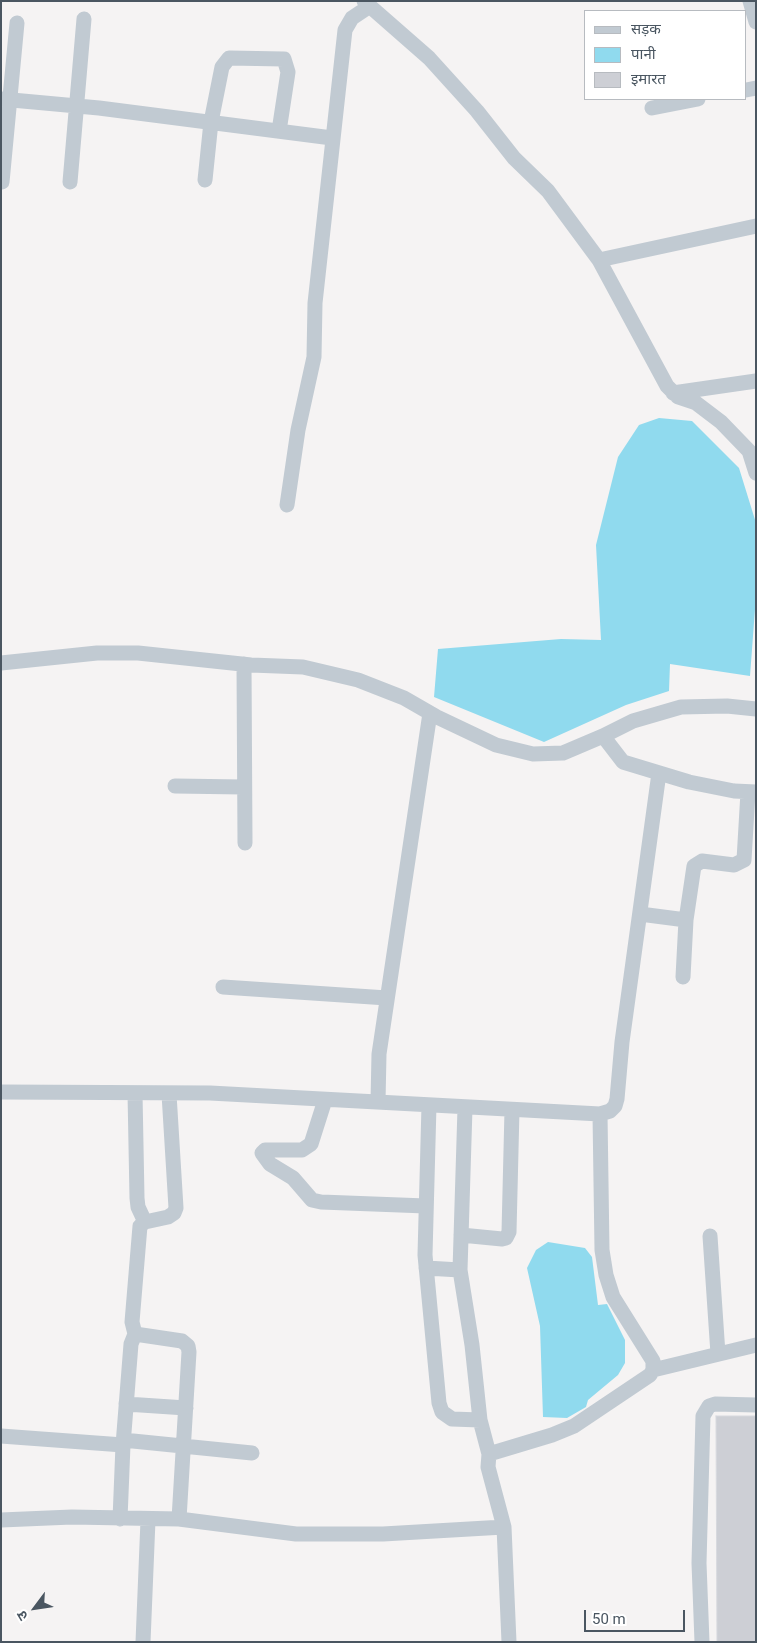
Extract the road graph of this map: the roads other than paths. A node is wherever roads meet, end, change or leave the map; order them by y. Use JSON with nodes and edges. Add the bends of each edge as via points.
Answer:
{"nodes":[{"id":1,"x":750,"y":1,"type":"edge"},
{"id":2,"x":367,"y":4,"type":"edge"},
{"id":3,"x":84,"y":19,"type":"dead end"},
{"id":4,"x":756,"y":22,"type":"edge"},
{"id":5,"x":17,"y":23,"type":"dead end"},
{"id":6,"x":6,"y":99,"type":"edge"},
{"id":7,"x":693,"y":100,"type":"edge"},
{"id":8,"x":77,"y":106,"type":"junction"},
{"id":9,"x":652,"y":108,"type":"dead end"},
{"id":10,"x":211,"y":122,"type":"junction"},
{"id":11,"x":279,"y":131,"type":"junction"},
{"id":12,"x":332,"y":138,"type":"junction"},
{"id":13,"x":206,"y":180,"type":"dead end"},
{"id":14,"x":2,"y":182,"type":"edge"},
{"id":15,"x":70,"y":182,"type":"dead end"},
{"id":16,"x":756,"y":226,"type":"edge"},
{"id":17,"x":599,"y":260,"type":"junction"},
{"id":18,"x":756,"y":381,"type":"edge"},
{"id":19,"x":673,"y":393,"type":"junction"},
{"id":20,"x":756,"y":473,"type":"edge"},
{"id":21,"x":287,"y":505,"type":"dead end"},
{"id":22,"x":1,"y":663,"type":"edge"},
{"id":23,"x":244,"y":664,"type":"junction"},
{"id":24,"x":756,"y":709,"type":"edge"},
{"id":25,"x":430,"y":713,"type":"junction"},
{"id":26,"x":603,"y":736,"type":"junction"},
{"id":27,"x":659,"y":773,"type":"junction"},
{"id":28,"x":175,"y":786,"type":"dead end"},
{"id":29,"x":243,"y":787,"type":"junction"},
{"id":30,"x":752,"y":792,"type":"edge"},
{"id":31,"x":245,"y":843,"type":"dead end"},
{"id":32,"x":640,"y":914,"type":"junction"},
{"id":33,"x":686,"y":920,"type":"junction"},
{"id":34,"x":683,"y":977,"type":"dead end"},
{"id":35,"x":224,"y":987,"type":"dead end"},
{"id":36,"x":387,"y":998,"type":"junction"},
{"id":37,"x":1,"y":1092,"type":"edge"},
{"id":38,"x":135,"y":1094,"type":"junction"},
{"id":39,"x":169,"y":1094,"type":"junction"},
{"id":40,"x":325,"y":1100,"type":"junction"},
{"id":41,"x":378,"y":1102,"type":"junction"},
{"id":42,"x":429,"y":1105,"type":"junction"},
{"id":43,"x":464,"y":1108,"type":"junction"},
{"id":44,"x":512,"y":1110,"type":"junction"},
{"id":45,"x":600,"y":1114,"type":"junction"},
{"id":46,"x":426,"y":1206,"type":"junction"},
{"id":47,"x":145,"y":1222,"type":"junction"},
{"id":48,"x":461,"y":1235,"type":"junction"},
{"id":49,"x":710,"y":1236,"type":"dead end"},
{"id":50,"x":426,"y":1268,"type":"junction"},
{"id":51,"x":460,"y":1270,"type":"junction"},
{"id":52,"x":135,"y":1334,"type":"junction"},
{"id":53,"x":756,"y":1345,"type":"edge"},
{"id":54,"x":718,"y":1354,"type":"junction"},
{"id":55,"x":653,"y":1370,"type":"junction"},
{"id":56,"x":126,"y":1404,"type":"junction"},
{"id":57,"x":756,"y":1405,"type":"edge"},
{"id":58,"x":186,"y":1408,"type":"junction"},
{"id":59,"x":480,"y":1420,"type":"junction"},
{"id":60,"x":1,"y":1436,"type":"edge"},
{"id":61,"x":123,"y":1443,"type":"junction"},
{"id":62,"x":184,"y":1446,"type":"junction"},
{"id":63,"x":252,"y":1453,"type":"dead end"},
{"id":64,"x":489,"y":1454,"type":"junction"},
{"id":65,"x":120,"y":1519,"type":"junction"},
{"id":66,"x":179,"y":1519,"type":"junction"},
{"id":67,"x":1,"y":1520,"type":"edge"},
{"id":68,"x":148,"y":1520,"type":"junction"},
{"id":69,"x":504,"y":1527,"type":"junction"},
{"id":70,"x":144,"y":1642,"type":"edge"},
{"id":71,"x":509,"y":1642,"type":"edge"},
{"id":72,"x":702,"y":1642,"type":"edge"}],
"edges":[{"from":1,"to":4,"type":"street"},
{"from":2,"to":12,"type":"street","via":[[345,30]]},
{"from":2,"to":17,"type":"street","via":[[442,71],[514,158],[548,191]]},
{"from":3,"to":8,"type":"street"},
{"from":5,"to":6,"type":"street"},
{"from":6,"to":8,"type":"street"},
{"from":6,"to":14,"type":"street"},
{"from":7,"to":9,"type":"street"},
{"from":8,"to":10,"type":"street"},
{"from":8,"to":15,"type":"street"},
{"from":10,"to":11,"type":"street"},
{"from":10,"to":11,"type":"street","via":[[225,61],[235,57],[279,58],[284,59],[288,72]]},
{"from":10,"to":13,"type":"street"},
{"from":11,"to":12,"type":"street"},
{"from":12,"to":21,"type":"street","via":[[315,303],[314,357],[298,430]]},
{"from":16,"to":17,"type":"street"},
{"from":17,"to":19,"type":"street"},
{"from":18,"to":19,"type":"street"},
{"from":19,"to":20,"type":"street","via":[[696,403],[721,422],[749,451]]},
{"from":22,"to":23,"type":"street","via":[[148,653]]},
{"from":23,"to":25,"type":"street","via":[[303,667],[358,680],[404,698]]},
{"from":23,"to":29,"type":"street"},
{"from":24,"to":26,"type":"street","via":[[681,707],[633,720]]},
{"from":25,"to":26,"type":"street","via":[[496,745],[533,754],[563,753]]},
{"from":25,"to":36,"type":"street"},
{"from":26,"to":27,"type":"street","via":[[623,762]]},
{"from":27,"to":30,"type":"street","via":[[689,782]]},
{"from":27,"to":32,"type":"street"},
{"from":28,"to":29,"type":"street"},
{"from":29,"to":31,"type":"street"},
{"from":30,"to":33,"type":"street","via":[[744,860],[734,865],[696,863]]},
{"from":32,"to":33,"type":"street"},
{"from":32,"to":45,"type":"street","via":[[617,1099],[614,1109]]},
{"from":33,"to":34,"type":"street"},
{"from":35,"to":36,"type":"street"},
{"from":36,"to":41,"type":"street","via":[[379,1054]]},
{"from":37,"to":38,"type":"street"},
{"from":38,"to":39,"type":"street"},
{"from":38,"to":47,"type":"street","via":[[137,1198]]},
{"from":39,"to":40,"type":"street","via":[[210,1093]]},
{"from":39,"to":47,"type":"street","via":[[176,1208],[168,1217]]},
{"from":40,"to":41,"type":"street"},
{"from":40,"to":46,"type":"street","via":[[307,1148],[265,1150],[262,1153],[264,1158],[293,1178],[312,1200]]},
{"from":41,"to":42,"type":"street"},
{"from":42,"to":43,"type":"street"},
{"from":42,"to":46,"type":"street"},
{"from":43,"to":44,"type":"street"},
{"from":43,"to":48,"type":"street"},
{"from":44,"to":45,"type":"street"},
{"from":44,"to":48,"type":"street","via":[[509,1232],[502,1239]]},
{"from":45,"to":55,"type":"street","via":[[602,1250],[606,1275],[613,1297],[653,1361]]},
{"from":46,"to":50,"type":"street"},
{"from":47,"to":52,"type":"street","via":[[138,1233],[132,1322]]},
{"from":48,"to":51,"type":"street"},
{"from":49,"to":54,"type":"street"},
{"from":50,"to":51,"type":"street"},
{"from":50,"to":59,"type":"street","via":[[442,1412],[452,1419]]},
{"from":51,"to":59,"type":"street"},
{"from":52,"to":56,"type":"street","via":[[131,1344]]},
{"from":52,"to":58,"type":"street","via":[[177,1340],[188,1346]]},
{"from":53,"to":54,"type":"street"},
{"from":54,"to":55,"type":"street"},
{"from":55,"to":64,"type":"street","via":[[574,1426],[552,1436]]},
{"from":56,"to":58,"type":"street"},
{"from":56,"to":61,"type":"street"},
{"from":57,"to":72,"type":"street","via":[[715,1404],[709,1406],[703,1416],[699,1563]]},
{"from":58,"to":62,"type":"street"},
{"from":59,"to":64,"type":"street"},
{"from":60,"to":61,"type":"street"},
{"from":61,"to":62,"type":"street"},
{"from":61,"to":65,"type":"street"},
{"from":62,"to":63,"type":"street"},
{"from":62,"to":66,"type":"street"},
{"from":64,"to":69,"type":"street","via":[[488,1467]]},
{"from":65,"to":67,"type":"street"},
{"from":65,"to":68,"type":"street"},
{"from":66,"to":68,"type":"street"},
{"from":66,"to":69,"type":"street","via":[[296,1534],[383,1534]]},
{"from":68,"to":70,"type":"street"},
{"from":69,"to":71,"type":"street"}]}
